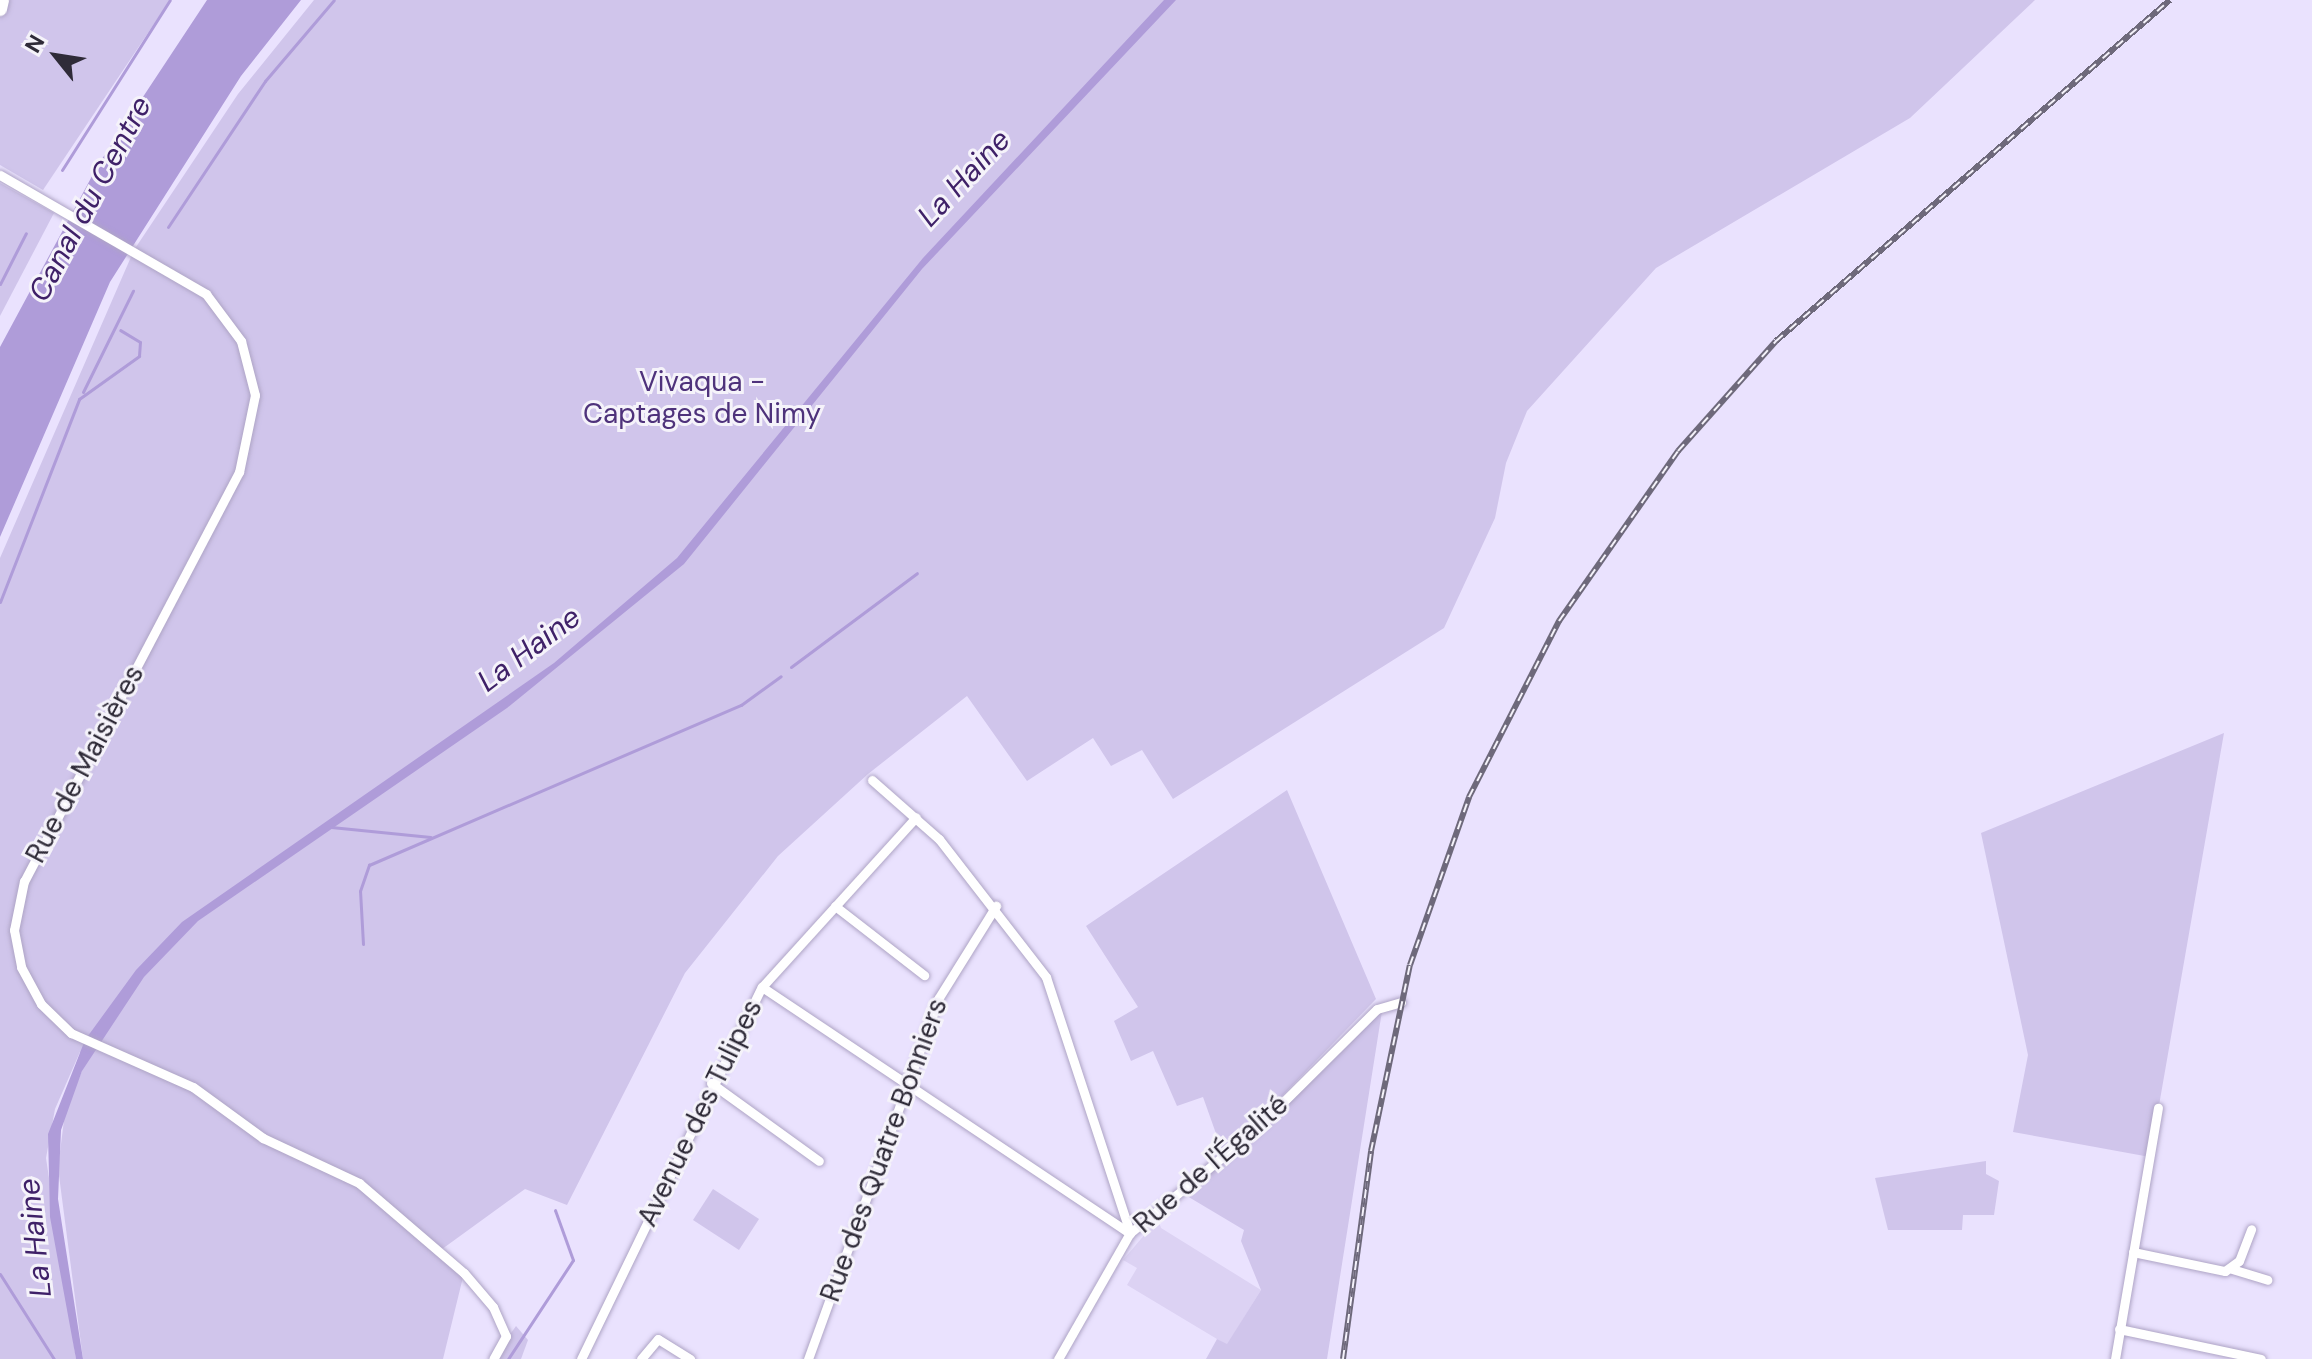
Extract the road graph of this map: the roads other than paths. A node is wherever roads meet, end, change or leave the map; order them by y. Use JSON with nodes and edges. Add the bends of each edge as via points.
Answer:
{"nodes":[{"id":1,"x":2,"y":0,"type":"edge"},
{"id":2,"x":0,"y":9,"type":"edge"},
{"id":3,"x":0,"y":175,"type":"edge"},
{"id":4,"x":872,"y":780,"type":"dead end"},
{"id":5,"x":916,"y":817,"type":"junction"},
{"id":6,"x":835,"y":906,"type":"junction"},
{"id":7,"x":996,"y":906,"type":"junction"},
{"id":8,"x":924,"y":975,"type":"dead end"},
{"id":9,"x":762,"y":987,"type":"junction"},
{"id":10,"x":1401,"y":1002,"type":"dead end"},
{"id":11,"x":711,"y":1083,"type":"junction"},
{"id":12,"x":903,"y":1085,"type":"junction"},
{"id":13,"x":2158,"y":1108,"type":"dead end"},
{"id":14,"x":819,"y":1161,"type":"dead end"},
{"id":15,"x":2251,"y":1229,"type":"dead end"},
{"id":16,"x":1130,"y":1233,"type":"junction"},
{"id":17,"x":2133,"y":1252,"type":"junction"},
{"id":18,"x":2232,"y":1269,"type":"junction"},
{"id":19,"x":2267,"y":1280,"type":"dead end"},
{"id":20,"x":2119,"y":1329,"type":"junction"},
{"id":21,"x":493,"y":1359,"type":"edge"},
{"id":22,"x":581,"y":1359,"type":"edge"},
{"id":23,"x":641,"y":1359,"type":"edge"},
{"id":24,"x":690,"y":1359,"type":"edge"},
{"id":25,"x":808,"y":1359,"type":"edge"},
{"id":26,"x":1058,"y":1359,"type":"edge"},
{"id":27,"x":2115,"y":1359,"type":"edge"},
{"id":28,"x":2261,"y":1359,"type":"edge"}],
"edges":[{"from":1,"to":2,"type":"main road"},
{"from":3,"to":21,"type":"street","name":"Rue de Maisières","via":[[206,294],[232,325],[251,369],[255,408],[239,472],[19,896],[15,942],[27,980],[50,1014],[81,1038],[193,1087],[263,1138],[359,1183],[485,1296],[506,1336]]},
{"from":4,"to":5,"type":"street"},
{"from":5,"to":6,"type":"street","name":"Avenue des Tulipes"},
{"from":5,"to":7,"type":"street"},
{"from":6,"to":8,"type":"street"},
{"from":6,"to":9,"type":"street","name":"Avenue des Tulipes"},
{"from":7,"to":12,"type":"street","name":"Rue des Quatre Bonniers","via":[[943,987]]},
{"from":7,"to":16,"type":"street","via":[[1046,977]]},
{"from":9,"to":11,"type":"street","name":"Avenue des Tulipes"},
{"from":9,"to":12,"type":"street"},
{"from":10,"to":16,"type":"street","name":"Rue de l'Égalité","via":[[1377,1009],[1256,1129]]},
{"from":11,"to":14,"type":"street"},
{"from":11,"to":22,"type":"street","name":"Avenue des Tulipes"},
{"from":12,"to":16,"type":"street"},
{"from":12,"to":25,"type":"street","name":"Rue des Quatre Bonniers"},
{"from":13,"to":17,"type":"street"},
{"from":15,"to":18,"type":"street"},
{"from":16,"to":26,"type":"street","name":"Rue de l'Égalité"},
{"from":17,"to":18,"type":"street"},
{"from":17,"to":20,"type":"street"},
{"from":18,"to":19,"type":"street"},
{"from":20,"to":27,"type":"street"},
{"from":20,"to":28,"type":"street"},
{"from":23,"to":24,"type":"street","via":[[658,1339]]}]}
